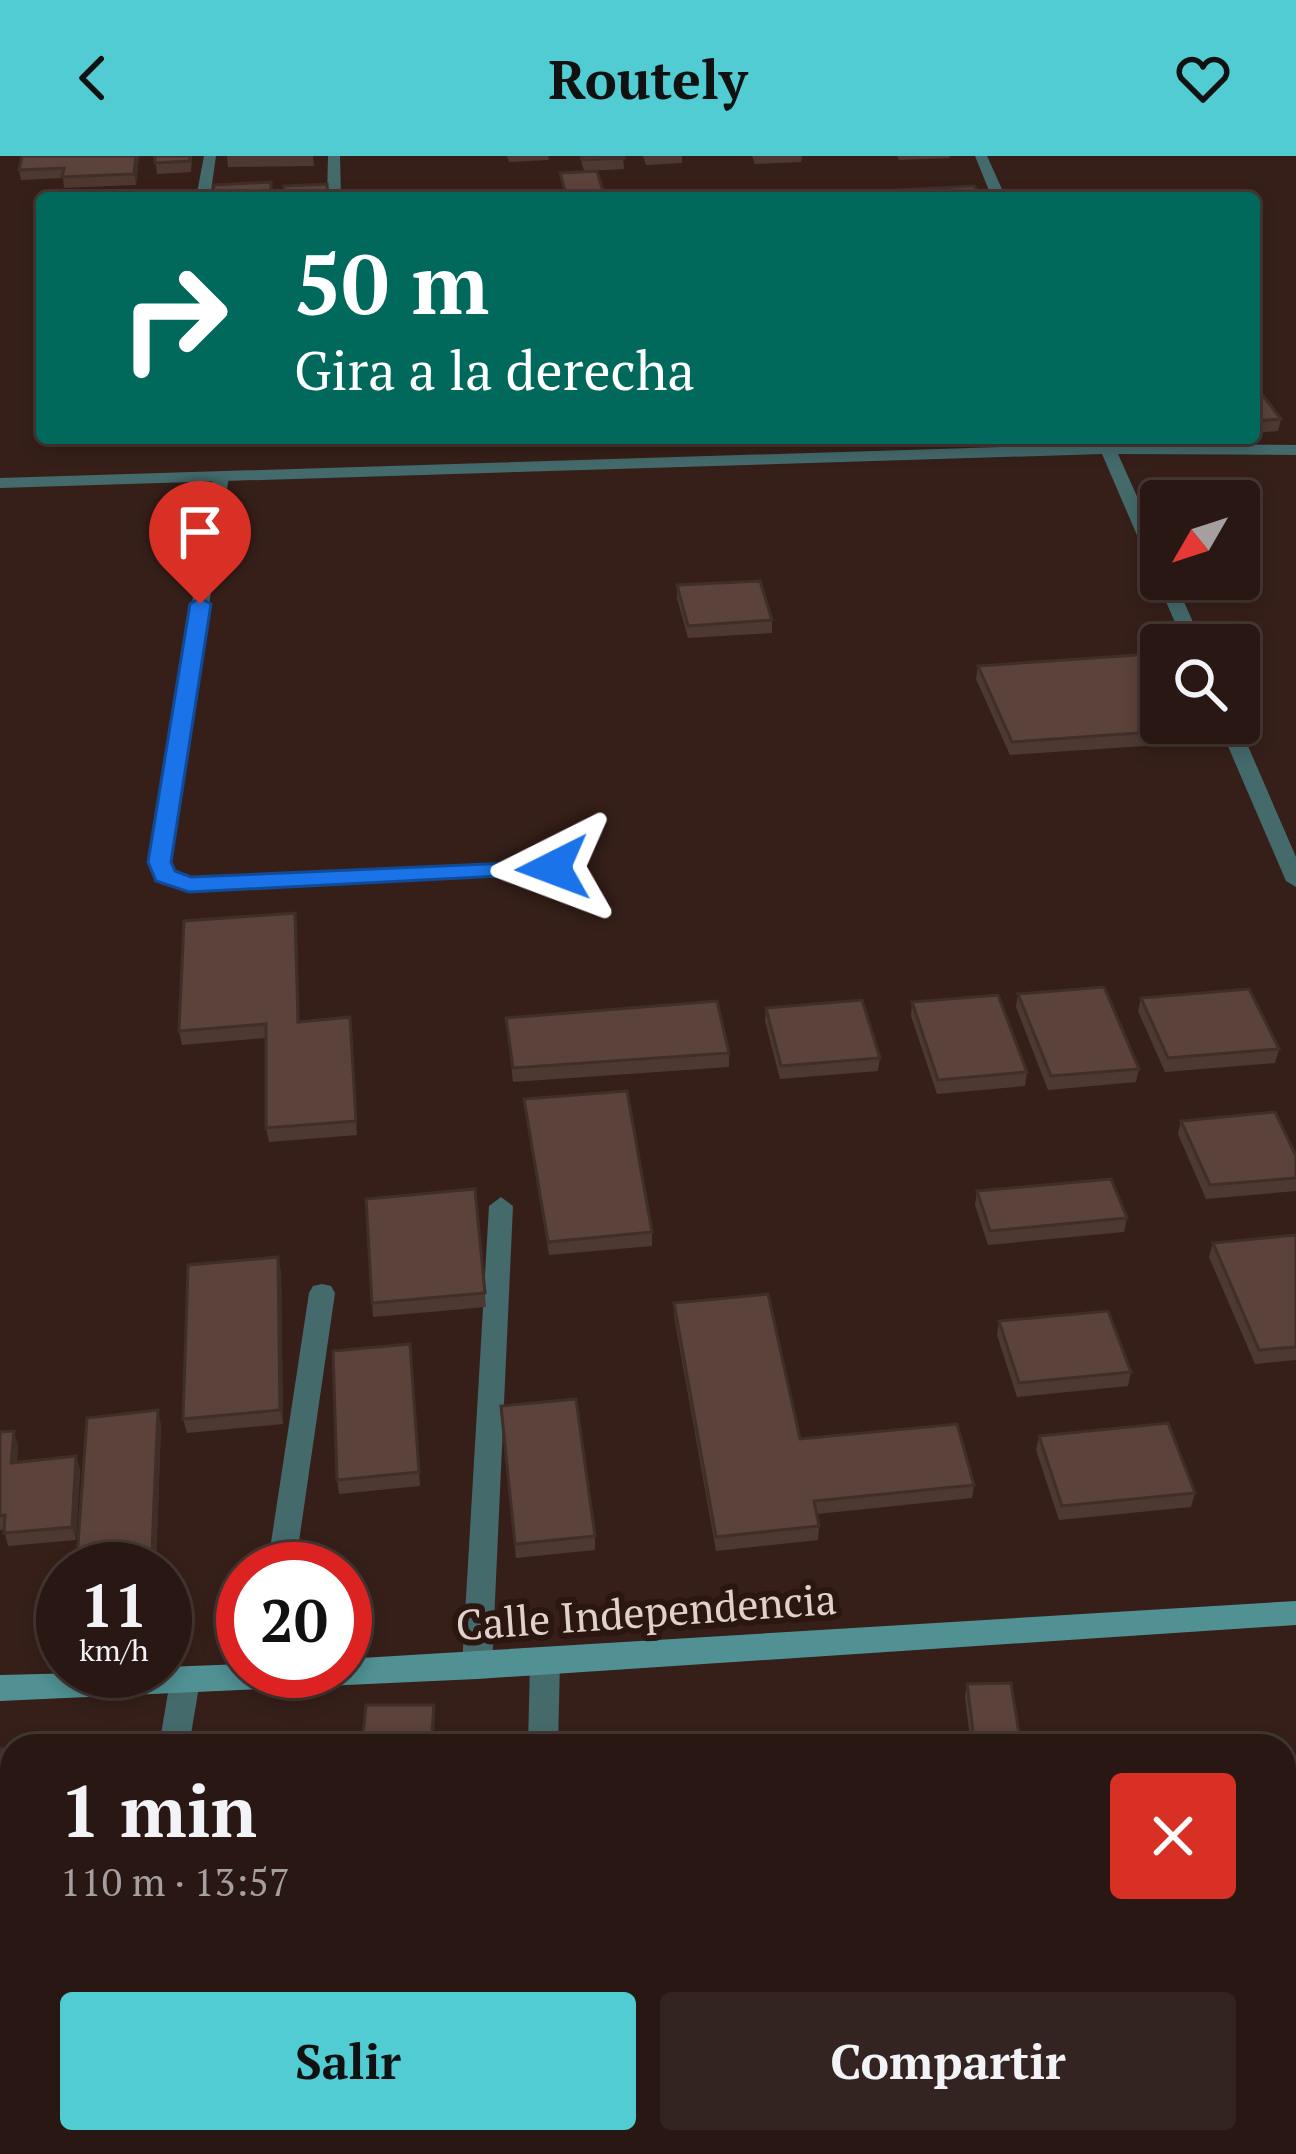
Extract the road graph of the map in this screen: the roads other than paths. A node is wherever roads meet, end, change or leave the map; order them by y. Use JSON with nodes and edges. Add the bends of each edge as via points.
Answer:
{"nodes":[{"id":1,"x":209,"y":156,"type":"edge"},
{"id":2,"x":334,"y":156,"type":"edge"},
{"id":3,"x":981,"y":156,"type":"edge"},
{"id":4,"x":204,"y":192,"type":"edge"},
{"id":5,"x":334,"y":192,"type":"edge"},
{"id":6,"x":996,"y":192,"type":"edge"},
{"id":7,"x":657,"y":444,"type":"edge"},
{"id":8,"x":1081,"y":444,"type":"edge"},
{"id":9,"x":1106,"y":444,"type":"edge"},
{"id":10,"x":1133,"y":444,"type":"edge"},
{"id":11,"x":1296,"y":450,"type":"edge"},
{"id":12,"x":660,"y":461,"type":"junction"},
{"id":13,"x":221,"y":476,"type":"junction"},
{"id":14,"x":0,"y":483,"type":"edge"},
{"id":15,"x":1140,"y":522,"type":"edge"},
{"id":16,"x":1237,"y":744,"type":"edge"},
{"id":17,"x":553,"y":868,"type":"dead end"},
{"id":18,"x":1296,"y":881,"type":"edge"},
{"id":19,"x":501,"y":1206,"type":"dead end"},
{"id":20,"x":322,"y":1293,"type":"dead end"},
{"id":21,"x":285,"y":1542,"type":"edge"},
{"id":22,"x":1296,"y":1613,"type":"edge"},
{"id":23,"x":545,"y":1661,"type":"junction"},
{"id":24,"x":477,"y":1666,"type":"junction"},
{"id":25,"x":372,"y":1669,"type":"edge"},
{"id":26,"x":36,"y":1687,"type":"edge"},
{"id":27,"x":0,"y":1688,"type":"edge"},
{"id":28,"x":181,"y":1698,"type":"edge"},
{"id":29,"x":176,"y":1734,"type":"edge"},
{"id":30,"x":543,"y":1734,"type":"edge"}],
"edges":[{"from":1,"to":4,"type":"street"},
{"from":2,"to":5,"type":"street"},
{"from":3,"to":6,"type":"street"},
{"from":7,"to":12,"type":"street"},
{"from":8,"to":12,"type":"street"},
{"from":9,"to":15,"type":"street"},
{"from":10,"to":11,"type":"street"},
{"from":12,"to":13,"type":"street"},
{"from":13,"to":14,"type":"street"},
{"from":13,"to":17,"type":"street","via":[[159,862],[164,876],[189,884]]},
{"from":16,"to":18,"type":"street"},
{"from":19,"to":24,"type":"street"},
{"from":20,"to":21,"type":"street"},
{"from":22,"to":23,"type":"street","name":"Calle Independencia"},
{"from":23,"to":24,"type":"street","name":"Calle Independencia"},
{"from":23,"to":30,"type":"street"},
{"from":24,"to":25,"type":"street","name":"Calle Independencia"},
{"from":26,"to":27,"type":"street","name":"Calle Independencia"},
{"from":28,"to":29,"type":"street"}]}
